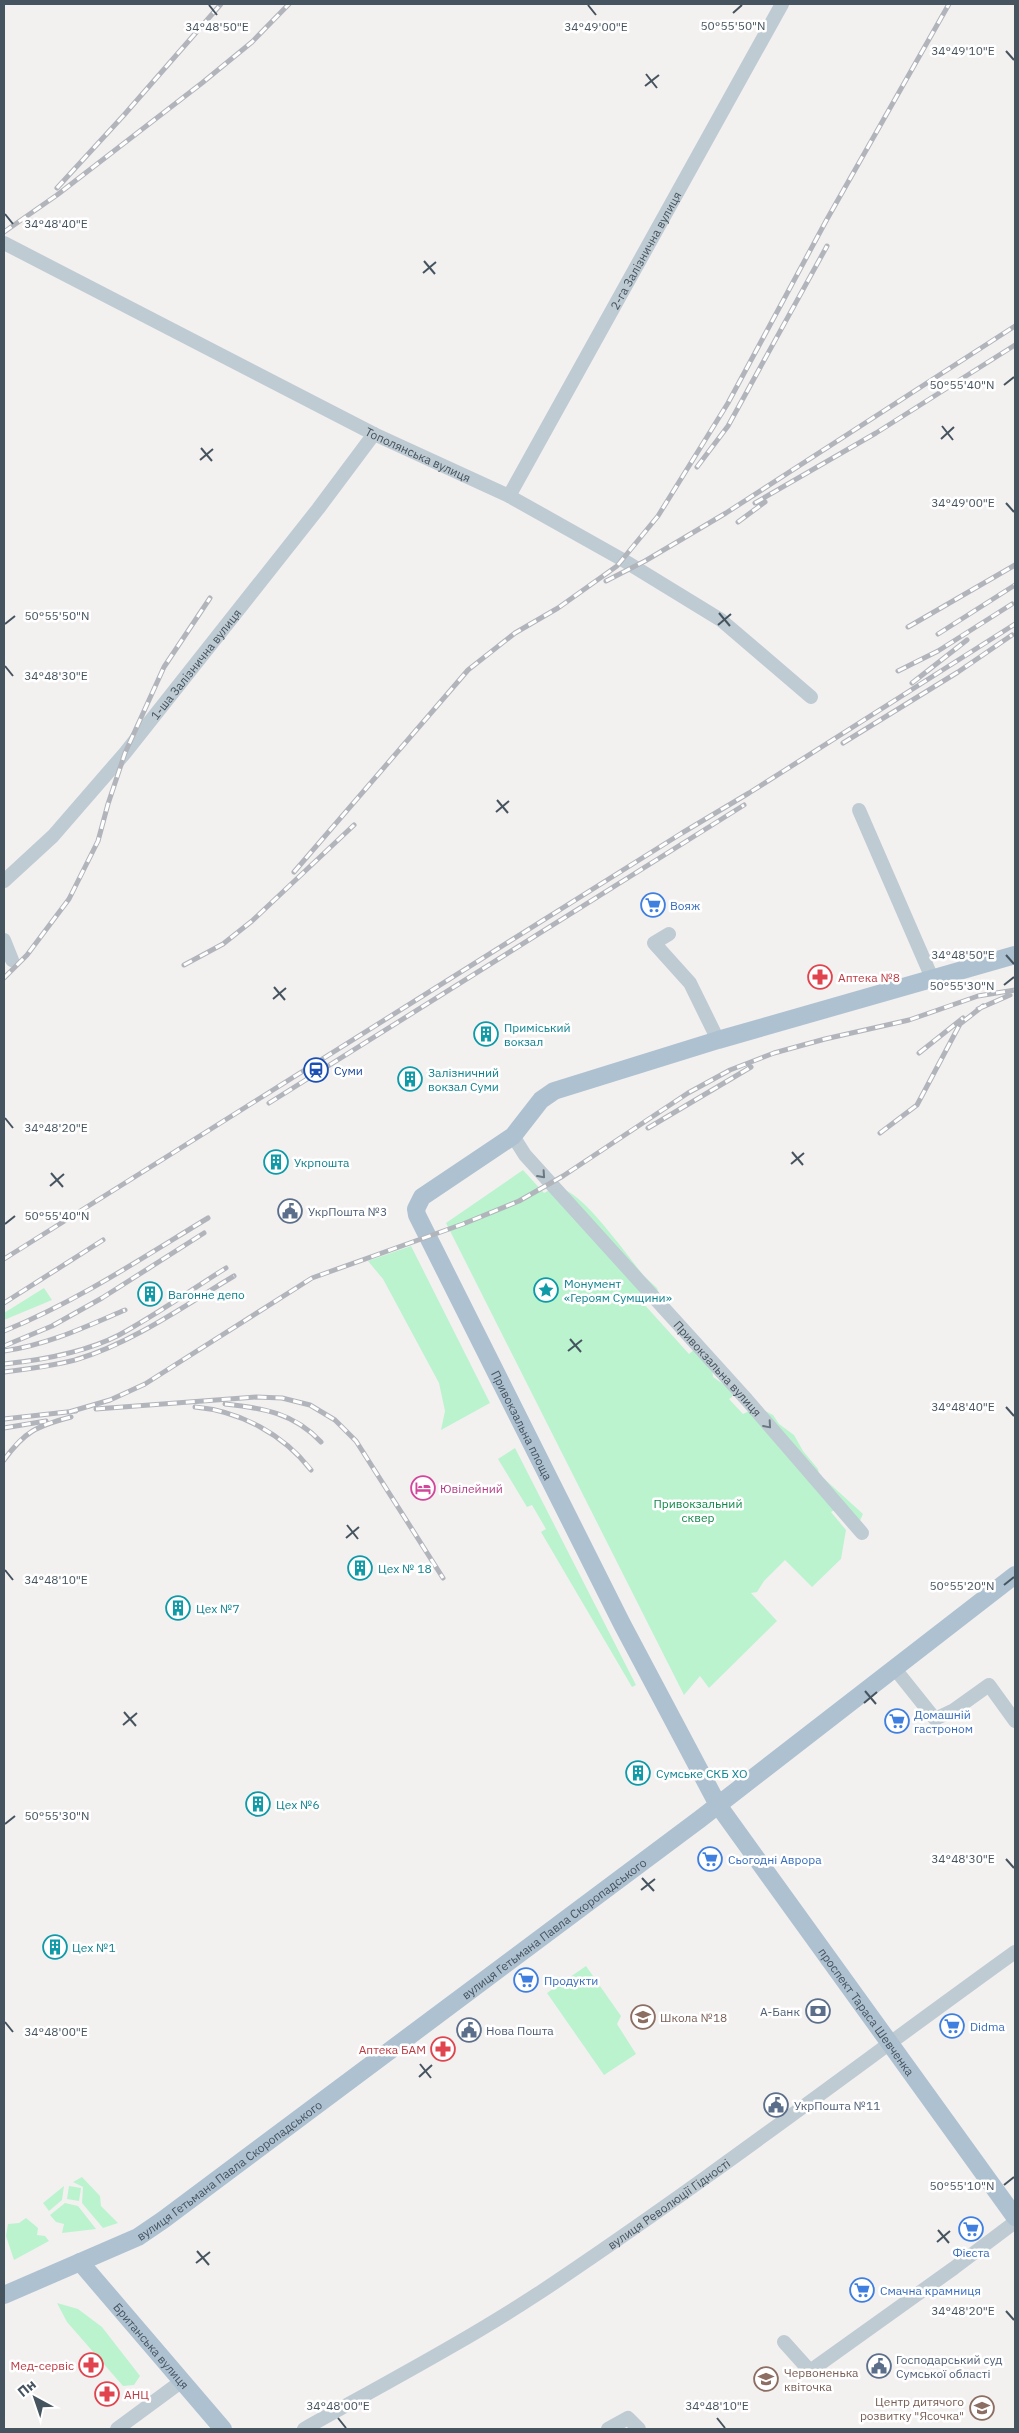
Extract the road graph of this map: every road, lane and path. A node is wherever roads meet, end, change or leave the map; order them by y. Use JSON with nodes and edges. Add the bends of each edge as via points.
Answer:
{"nodes":[{"id":1,"x":782,"y":4,"type":"edge"},
{"id":2,"x":4,"y":243,"type":"edge"},
{"id":3,"x":374,"y":434,"type":"junction"},
{"id":4,"x":510,"y":496,"type":"junction"},
{"id":5,"x":812,"y":697,"type":"dead end"},
{"id":6,"x":859,"y":810,"type":"dead end"},
{"id":7,"x":4,"y":881,"type":"edge"},
{"id":8,"x":669,"y":934,"type":"dead end"},
{"id":9,"x":4,"y":940,"type":"edge"},
{"id":10,"x":1015,"y":955,"type":"edge"},
{"id":11,"x":12,"y":960,"type":"dead end"},
{"id":12,"x":932,"y":978,"type":"junction"},
{"id":13,"x":718,"y":1040,"type":"junction"},
{"id":14,"x":513,"y":1136,"type":"junction"},
{"id":15,"x":862,"y":1533,"type":"dead end"},
{"id":16,"x":1015,"y":1576,"type":"edge"},
{"id":17,"x":895,"y":1669,"type":"junction"},
{"id":18,"x":1015,"y":1721,"type":"edge"},
{"id":19,"x":718,"y":1805,"type":"junction"},
{"id":20,"x":1015,"y":1952,"type":"edge"},
{"id":21,"x":890,"y":2042,"type":"junction"},
{"id":22,"x":1015,"y":2217,"type":"edge"},
{"id":23,"x":1015,"y":2222,"type":"edge"},
{"id":24,"x":80,"y":2262,"type":"junction"},
{"id":25,"x":4,"y":2295,"type":"edge"},
{"id":26,"x":784,"y":2342,"type":"dead end"},
{"id":27,"x":182,"y":2381,"type":"junction"},
{"id":28,"x":117,"y":2429,"type":"edge"},
{"id":29,"x":223,"y":2429,"type":"edge"},
{"id":30,"x":304,"y":2429,"type":"edge"},
{"id":31,"x":608,"y":2429,"type":"edge"},
{"id":32,"x":639,"y":2429,"type":"edge"}],
"edges":[{"from":1,"to":4,"type":"street","name":"2-га Залізнична вулиця"},
{"from":2,"to":3,"type":"street","name":"Тополянська вулиця"},
{"from":3,"to":4,"type":"street","name":"Тополянська вулиця"},
{"from":3,"to":7,"type":"street","name":"1-ша Залізнична вулиця","via":[[318,510],[125,753],[53,836]]},
{"from":4,"to":5,"type":"street","name":"Тополянська вулиця","via":[[721,620]]},
{"from":6,"to":12,"type":"street"},
{"from":8,"to":13,"type":"street","via":[[654,943],[690,983]]},
{"from":9,"to":11,"type":"street"},
{"from":10,"to":12,"type":"main road"},
{"from":12,"to":13,"type":"main road"},
{"from":13,"to":14,"type":"main road","name":"Привокзальна площа","via":[[554,1091],[541,1100]]},
{"from":14,"to":15,"type":"street","name":"Привокзальна вулиця","one_way":true,"via":[[525,1155],[747,1400]]},
{"from":14,"to":19,"type":"main road","name":"Привокзальна площа","via":[[422,1197],[416,1215],[622,1624]]},
{"from":16,"to":17,"type":"main road","name":"вулиця Гетьмана Павла Скоропадського"},
{"from":17,"to":18,"type":"street","via":[[936,1719],[989,1685]]},
{"from":17,"to":19,"type":"main road","name":"вулиця Гетьмана Павла Скоропадського"},
{"from":19,"to":21,"type":"main road","name":"проспект Тараса Шевченка"},
{"from":19,"to":24,"type":"main road","name":"вулиця Гетьмана Павла Скоропадського","via":[[162,2220],[138,2237]]},
{"from":20,"to":21,"type":"street","name":"вулиця Революції Гідності"},
{"from":21,"to":22,"type":"main road","name":"проспект Тараса Шевченка"},
{"from":21,"to":30,"type":"street","name":"вулиця Революції Гідності","via":[[543,2290],[473,2335]]},
{"from":23,"to":26,"type":"street","via":[[810,2371]]},
{"from":24,"to":25,"type":"main road","name":"вулиця Гетьмана Павла Скоропадського"},
{"from":24,"to":27,"type":"main road","name":"Британська вулиця"},
{"from":27,"to":28,"type":"street"},
{"from":27,"to":29,"type":"main road","name":"Британська вулиця"},
{"from":31,"to":32,"type":"street","via":[[628,2418]]}]}
